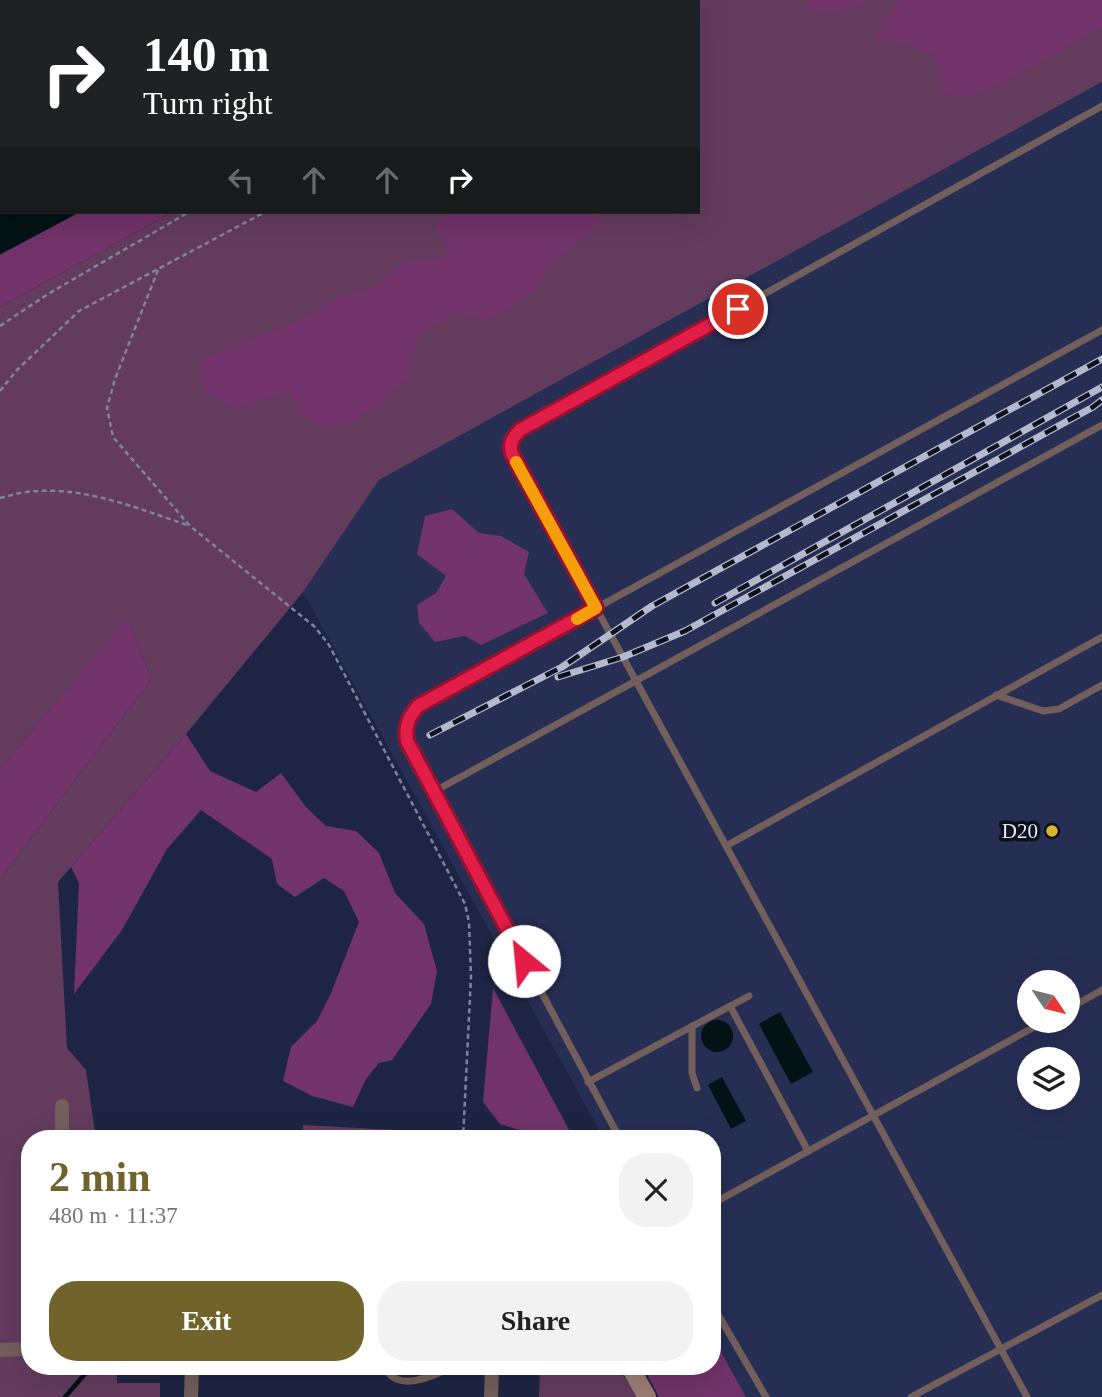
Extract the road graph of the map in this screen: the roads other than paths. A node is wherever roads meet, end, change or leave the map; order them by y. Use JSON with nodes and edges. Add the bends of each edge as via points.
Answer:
{"nodes":[{"id":1,"x":1102,"y":106,"type":"edge"},
{"id":2,"x":1102,"y":330,"type":"edge"},
{"id":3,"x":1102,"y":425,"type":"edge"},
{"id":4,"x":596,"y":608,"type":"junction"},
{"id":5,"x":1102,"y":637,"type":"edge"},
{"id":6,"x":636,"y":681,"type":"junction"},
{"id":7,"x":1102,"y":685,"type":"edge"},
{"id":8,"x":996,"y":695,"type":"junction"},
{"id":9,"x":435,"y":791,"type":"junction"},
{"id":10,"x":726,"y":846,"type":"junction"},
{"id":11,"x":1102,"y":990,"type":"edge"},
{"id":12,"x":749,"y":996,"type":"dead end"},
{"id":13,"x":1080,"y":1002,"type":"edge"},
{"id":14,"x":730,"y":1006,"type":"junction"},
{"id":15,"x":692,"y":1026,"type":"junction"},
{"id":16,"x":1024,"y":1033,"type":"edge"},
{"id":17,"x":588,"y":1082,"type":"junction"},
{"id":18,"x":697,"y":1088,"type":"dead end"},
{"id":19,"x":62,"y":1106,"type":"dead end"},
{"id":20,"x":874,"y":1116,"type":"junction"},
{"id":21,"x":62,"y":1130,"type":"edge"},
{"id":22,"x":615,"y":1130,"type":"edge"},
{"id":23,"x":808,"y":1151,"type":"junction"},
{"id":24,"x":721,"y":1199,"type":"edge"},
{"id":25,"x":1102,"y":1295,"type":"edge"},
{"id":26,"x":721,"y":1320,"type":"edge"},
{"id":27,"x":21,"y":1349,"type":"edge"},
{"id":28,"x":0,"y":1350,"type":"edge"},
{"id":29,"x":1001,"y":1350,"type":"junction"},
{"id":30,"x":191,"y":1375,"type":"edge"},
{"id":31,"x":392,"y":1375,"type":"edge"},
{"id":32,"x":433,"y":1375,"type":"edge"},
{"id":33,"x":492,"y":1375,"type":"edge"},
{"id":34,"x":635,"y":1375,"type":"edge"},
{"id":35,"x":191,"y":1397,"type":"edge"},
{"id":36,"x":491,"y":1397,"type":"edge"},
{"id":37,"x":647,"y":1397,"type":"edge"},
{"id":38,"x":766,"y":1397,"type":"edge"},
{"id":39,"x":911,"y":1397,"type":"edge"},
{"id":40,"x":1027,"y":1397,"type":"edge"}],
"edges":[{"from":1,"to":4,"type":"lane","via":[[514,436],[512,454]]},
{"from":2,"to":4,"type":"lane"},
{"from":3,"to":6,"type":"lane"},
{"from":4,"to":6,"type":"lane"},
{"from":4,"to":9,"type":"lane","via":[[418,706],[409,716],[407,741]]},
{"from":5,"to":8,"type":"lane"},
{"from":6,"to":9,"type":"lane"},
{"from":6,"to":10,"type":"lane"},
{"from":7,"to":8,"type":"lane","via":[[1059,709],[1043,711]]},
{"from":8,"to":10,"type":"lane"},
{"from":9,"to":17,"type":"lane"},
{"from":10,"to":20,"type":"lane"},
{"from":11,"to":13,"type":"lane"},
{"from":12,"to":14,"type":"lane"},
{"from":14,"to":15,"type":"lane"},
{"from":14,"to":23,"type":"lane"},
{"from":15,"to":17,"type":"lane"},
{"from":15,"to":18,"type":"lane","via":[[692,1073]]},
{"from":16,"to":20,"type":"lane"},
{"from":17,"to":22,"type":"lane"},
{"from":19,"to":21,"type":"street"},
{"from":20,"to":23,"type":"lane"},
{"from":20,"to":29,"type":"lane"},
{"from":23,"to":24,"type":"lane"},
{"from":25,"to":29,"type":"lane"},
{"from":26,"to":38,"type":"lane"},
{"from":27,"to":28,"type":"street"},
{"from":29,"to":39,"type":"lane"},
{"from":29,"to":40,"type":"lane"},
{"from":30,"to":35,"type":"street"},
{"from":31,"to":32,"type":"lane","via":[[405,1380]]},
{"from":33,"to":36,"type":"street"},
{"from":34,"to":37,"type":"street"}]}
